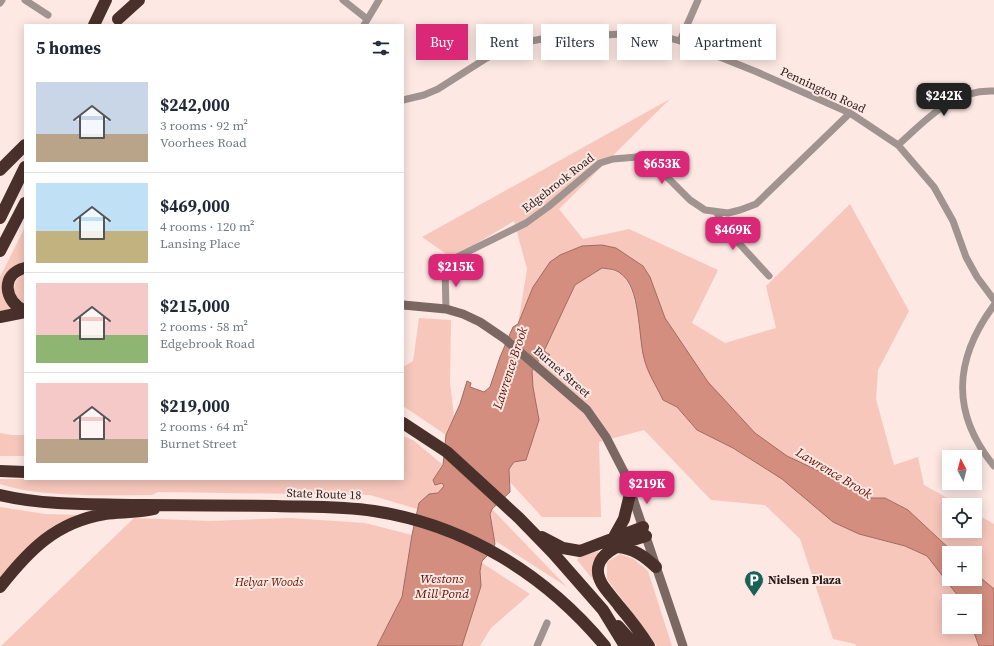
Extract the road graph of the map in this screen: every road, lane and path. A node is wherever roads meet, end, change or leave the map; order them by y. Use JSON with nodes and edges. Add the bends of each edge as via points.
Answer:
{"nodes":[{"id":1,"x":2,"y":0,"type":"edge"},
{"id":2,"x":25,"y":0,"type":"edge"},
{"id":3,"x":106,"y":0,"type":"edge"},
{"id":4,"x":127,"y":0,"type":"edge"},
{"id":5,"x":139,"y":0,"type":"edge"},
{"id":6,"x":343,"y":0,"type":"edge"},
{"id":7,"x":379,"y":0,"type":"edge"},
{"id":8,"x":698,"y":0,"type":"edge"},
{"id":9,"x":0,"y":3,"type":"edge"},
{"id":10,"x":48,"y":15,"type":"dead end"},
{"id":11,"x":116,"y":22,"type":"edge"},
{"id":12,"x":365,"y":22,"type":"edge"},
{"id":13,"x":94,"y":24,"type":"edge"},
{"id":14,"x":687,"y":24,"type":"edge"},
{"id":15,"x":680,"y":41,"type":"edge"},
{"id":16,"x":727,"y":60,"type":"edge"},
{"id":17,"x":994,"y":91,"type":"edge"},
{"id":18,"x":404,"y":100,"type":"edge"},
{"id":19,"x":850,"y":113,"type":"junction"},
{"id":20,"x":898,"y":145,"type":"junction"},
{"id":21,"x":24,"y":146,"type":"edge"},
{"id":22,"x":24,"y":169,"type":"edge"},
{"id":23,"x":0,"y":170,"type":"edge"},
{"id":24,"x":24,"y":205,"type":"edge"},
{"id":25,"x":717,"y":213,"type":"junction"},
{"id":26,"x":0,"y":218,"type":"edge"},
{"id":27,"x":0,"y":251,"type":"edge"},
{"id":28,"x":24,"y":269,"type":"edge"},
{"id":29,"x":769,"y":276,"type":"dead end"},
{"id":30,"x":994,"y":300,"type":"edge"},
{"id":31,"x":404,"y":305,"type":"edge"},
{"id":32,"x":994,"y":305,"type":"edge"},
{"id":33,"x":446,"y":309,"type":"junction"},
{"id":34,"x":24,"y":310,"type":"edge"},
{"id":35,"x":24,"y":311,"type":"edge"},
{"id":36,"x":0,"y":317,"type":"edge"},
{"id":37,"x":404,"y":420,"type":"edge"},
{"id":38,"x":404,"y":424,"type":"edge"},
{"id":39,"x":420,"y":433,"type":"junction"},
{"id":40,"x":994,"y":466,"type":"edge"},
{"id":41,"x":0,"y":472,"type":"edge"},
{"id":42,"x":24,"y":472,"type":"edge"},
{"id":43,"x":631,"y":490,"type":"junction"},
{"id":44,"x":0,"y":495,"type":"edge"},
{"id":45,"x":171,"y":505,"type":"junction"},
{"id":46,"x":645,"y":532,"type":"junction"},
{"id":47,"x":533,"y":533,"type":"junction"},
{"id":48,"x":615,"y":542,"type":"junction"},
{"id":49,"x":656,"y":567,"type":"junction"},
{"id":50,"x":0,"y":587,"type":"edge"},
{"id":51,"x":603,"y":610,"type":"junction"},
{"id":52,"x":547,"y":623,"type":"dead end"},
{"id":53,"x":537,"y":646,"type":"edge"},
{"id":54,"x":605,"y":646,"type":"edge"},
{"id":55,"x":625,"y":646,"type":"edge"},
{"id":56,"x":636,"y":646,"type":"edge"},
{"id":57,"x":649,"y":646,"type":"edge"},
{"id":58,"x":683,"y":646,"type":"edge"}],
"edges":[{"from":1,"to":9,"type":"street"},
{"from":2,"to":10,"type":"street"},
{"from":3,"to":13,"type":"highway"},
{"from":4,"to":11,"type":"highway"},
{"from":5,"to":11,"type":"highway"},
{"from":6,"to":12,"type":"street"},
{"from":7,"to":12,"type":"street"},
{"from":8,"to":14,"type":"street"},
{"from":15,"to":18,"type":"street","name":"Pennington Road","via":[[662,36],[622,34],[547,38],[526,42],[505,48],[438,89]]},
{"from":16,"to":19,"type":"street","name":"Pennington Road"},
{"from":17,"to":20,"type":"street","via":[[979,91],[952,100]]},
{"from":19,"to":20,"type":"street","name":"Pennington Road"},
{"from":19,"to":25,"type":"street","name":"Edgebrook Road","via":[[756,204],[728,213]]},
{"from":20,"to":30,"type":"street","name":"Pennington Road","via":[[934,187],[952,221],[966,257]]},
{"from":21,"to":23,"type":"highway"},
{"from":22,"to":26,"type":"highway"},
{"from":24,"to":27,"type":"highway"},
{"from":25,"to":29,"type":"street","via":[[724,227]]},
{"from":25,"to":33,"type":"street","name":"Edgebrook Road","via":[[705,210],[690,200],[653,163],[637,157],[600,163],[548,208],[526,223],[449,261],[445,271]]},
{"from":28,"to":34,"type":"highway","via":[[14,274],[8,289],[12,302]]},
{"from":31,"to":33,"type":"street","name":"Burnet Street"},
{"from":32,"to":40,"type":"street","via":[[970,346],[962,391],[968,421],[984,454]]},
{"from":33,"to":43,"type":"street","name":"Burnet Street","via":[[480,322],[580,403],[594,418],[613,448]]},
{"from":35,"to":36,"type":"highway"},
{"from":37,"to":39,"type":"highway"},
{"from":38,"to":39,"type":"highway"},
{"from":39,"to":47,"type":"highway","via":[[471,473]]},
{"from":41,"to":42,"type":"highway"},
{"from":43,"to":46,"type":"street","name":"Burnet Street"},
{"from":43,"to":48,"type":"highway"},
{"from":44,"to":45,"type":"highway","name":"State Route 18","via":[[54,503]]},
{"from":45,"to":50,"type":"highway","via":[[138,513],[102,515],[67,526],[48,536],[32,549]]},
{"from":45,"to":54,"type":"highway","name":"State Route 18","via":[[326,507],[373,511],[439,527],[480,545],[513,564],[561,600]]},
{"from":46,"to":48,"type":"highway"},
{"from":46,"to":49,"type":"street","name":"Burnet Street"},
{"from":47,"to":48,"type":"highway","via":[[577,552]]},
{"from":47,"to":51,"type":"highway"},
{"from":48,"to":49,"type":"highway","via":[[635,551]]},
{"from":48,"to":57,"type":"highway","via":[[601,561],[599,576]]},
{"from":49,"to":58,"type":"street","name":"Burnet Street"},
{"from":51,"to":55,"type":"highway"},
{"from":51,"to":56,"type":"highway"},
{"from":52,"to":53,"type":"street"}]}
